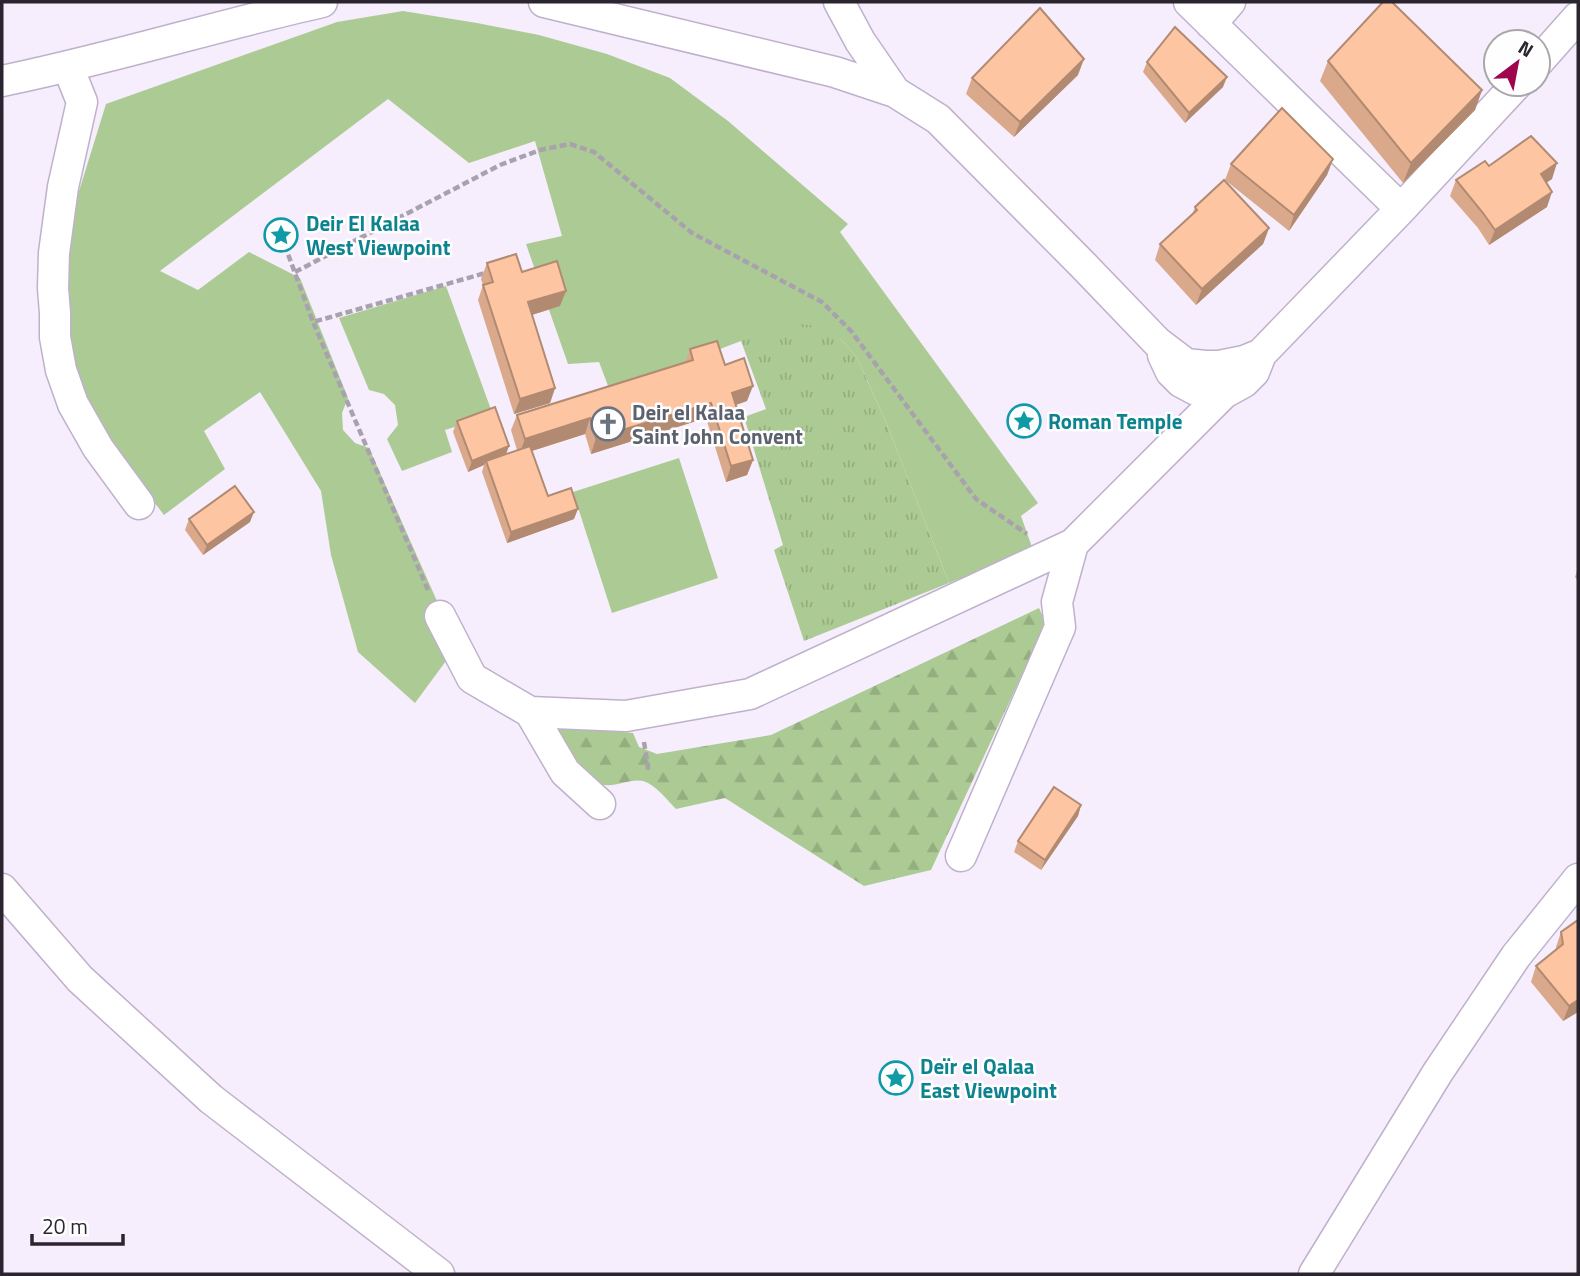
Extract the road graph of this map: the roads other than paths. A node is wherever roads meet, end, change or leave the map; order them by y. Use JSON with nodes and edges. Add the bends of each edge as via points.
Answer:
{"nodes":[{"id":1,"x":322,"y":2,"type":"edge"},
{"id":2,"x":544,"y":2,"type":"edge"},
{"id":3,"x":839,"y":2,"type":"edge"},
{"id":4,"x":1189,"y":2,"type":"edge"},
{"id":5,"x":1221,"y":13,"type":"edge"},
{"id":6,"x":1578,"y":17,"type":"edge"},
{"id":7,"x":1552,"y":46,"type":"edge"},
{"id":8,"x":68,"y":68,"type":"junction"},
{"id":9,"x":2,"y":81,"type":"edge"},
{"id":10,"x":895,"y":92,"type":"junction"},
{"id":11,"x":1504,"y":98,"type":"edge"},
{"id":12,"x":1401,"y":209,"type":"junction"},
{"id":13,"x":1211,"y":386,"type":"junction"},
{"id":14,"x":139,"y":504,"type":"dead end"},
{"id":15,"x":1063,"y":549,"type":"junction"},
{"id":16,"x":434,"y":604,"type":"road end"},
{"id":17,"x":530,"y":712,"type":"junction"},
{"id":18,"x":600,"y":804,"type":"dead end"},
{"id":19,"x":961,"y":856,"type":"dead end"},
{"id":20,"x":1578,"y":878,"type":"edge"},
{"id":21,"x":2,"y":888,"type":"edge"},
{"id":22,"x":439,"y":1274,"type":"edge"},
{"id":23,"x":1314,"y":1274,"type":"edge"}],
"edges":[{"from":1,"to":8,"type":"street"},
{"from":2,"to":10,"type":"street","via":[[835,72]]},
{"from":3,"to":10,"type":"street"},
{"from":4,"to":5,"type":"street"},
{"from":5,"to":12,"type":"street"},
{"from":6,"to":7,"type":"street"},
{"from":8,"to":9,"type":"street"},
{"from":8,"to":14,"type":"street","via":[[82,102],[62,187],[54,253],[55,337],[73,404]]},
{"from":10,"to":13,"type":"street","via":[[938,119],[1083,265],[1157,342],[1181,382]]},
{"from":11,"to":12,"type":"street"},
{"from":12,"to":13,"type":"street","via":[[1261,354],[1244,382]]},
{"from":13,"to":15,"type":"street"},
{"from":15,"to":17,"type":"street","via":[[750,694],[626,716]]},
{"from":15,"to":19,"type":"street","via":[[1057,602],[1060,627]]},
{"from":16,"to":17,"type":"street","via":[[472,678]]},
{"from":17,"to":18,"type":"street","via":[[565,772]]},
{"from":20,"to":23,"type":"street","via":[[1485,1002]]},
{"from":21,"to":22,"type":"street","via":[[80,979],[211,1099]]}]}
